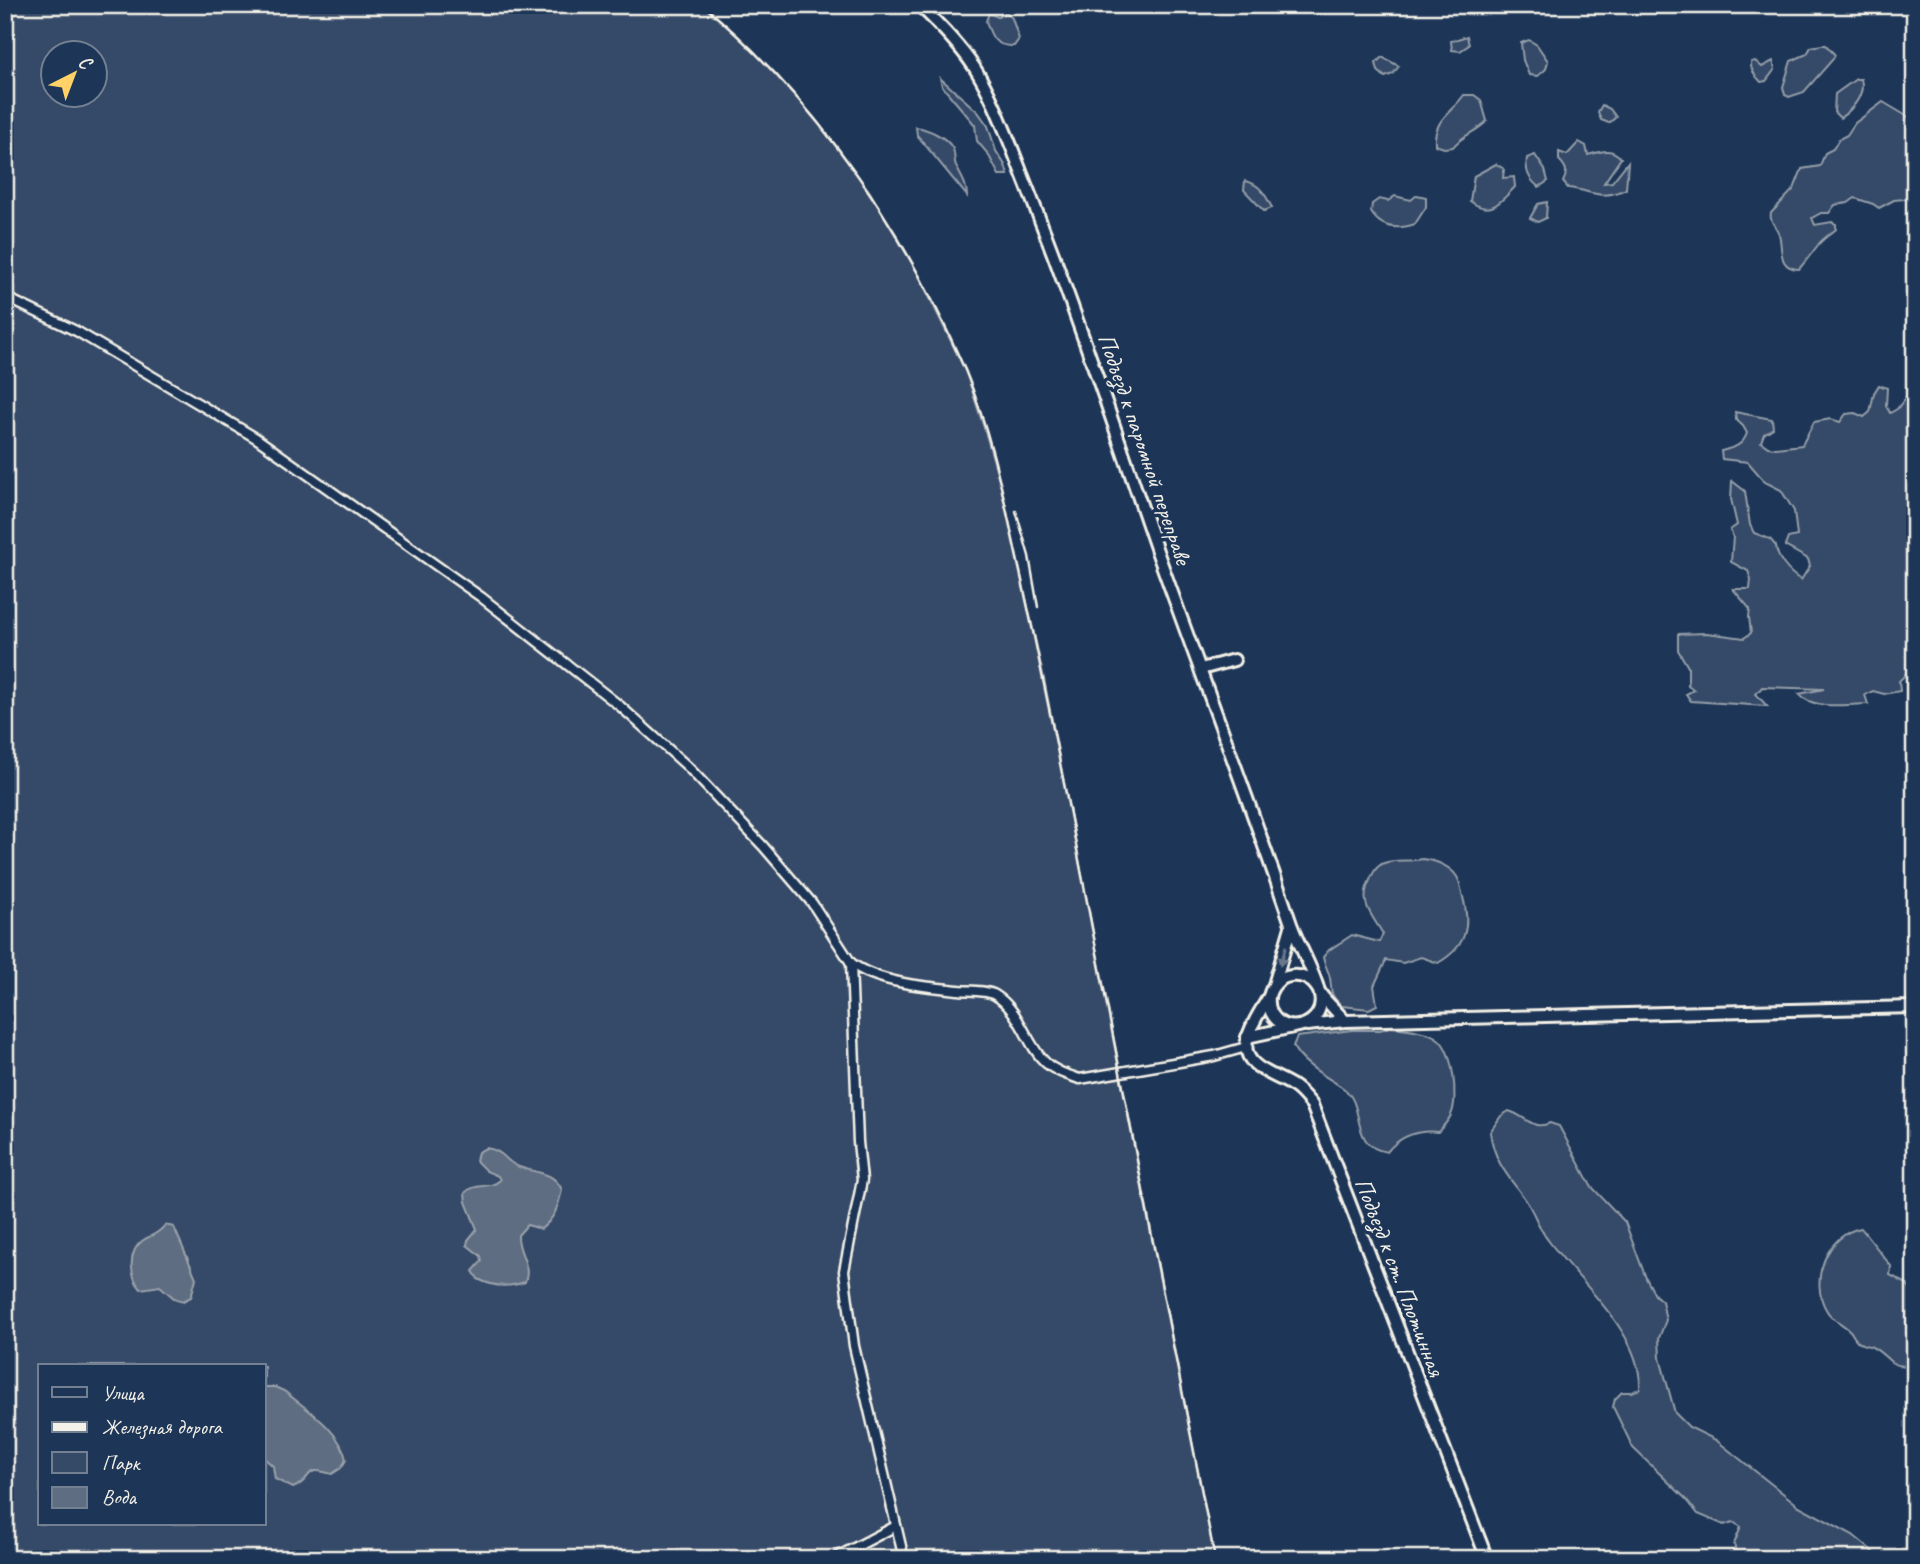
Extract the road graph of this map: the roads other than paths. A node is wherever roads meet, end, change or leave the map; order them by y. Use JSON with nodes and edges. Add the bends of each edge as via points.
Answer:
{"nodes":[{"id":1,"x":919,"y":5,"type":"edge"},
{"id":2,"x":5,"y":296,"type":"edge"},
{"id":3,"x":1234,"y":660,"type":"dead end"},
{"id":4,"x":1201,"y":669,"type":"junction"},
{"id":5,"x":1292,"y":927,"type":"junction"},
{"id":6,"x":851,"y":962,"type":"junction"},
{"id":7,"x":1272,"y":990,"type":"junction"},
{"id":8,"x":1320,"y":994,"type":"junction"},
{"id":9,"x":1915,"y":1007,"type":"edge"},
{"id":10,"x":1345,"y":1021,"type":"junction"},
{"id":11,"x":1299,"y":1026,"type":"junction"},
{"id":12,"x":1247,"y":1042,"type":"junction"},
{"id":13,"x":896,"y":1525,"type":"junction"},
{"id":14,"x":833,"y":1559,"type":"edge"},
{"id":15,"x":904,"y":1559,"type":"edge"},
{"id":16,"x":1486,"y":1559,"type":"edge"}],
"edges":[{"from":1,"to":4,"type":"street","name":"Подъезд к паромной переправе","via":[[949,33],[975,68],[997,113],[1040,218]]},
{"from":2,"to":6,"type":"street","via":[[78,332],[256,438],[456,576],[620,706],[687,766],[812,903]]},
{"from":3,"to":4,"type":"street"},
{"from":4,"to":5,"type":"street","name":"Подъезд к паромной переправе"},
{"from":5,"to":7,"type":"street","one_way":true},
{"from":5,"to":8,"type":"street","name":"Подъезд к паромной переправе"},
{"from":6,"to":12,"type":"street","via":[[881,977],[933,988],[993,993],[1008,1005],[1045,1062],[1080,1079],[1214,1056]]},
{"from":6,"to":13,"type":"street","via":[[862,1180],[844,1271],[854,1346]]},
{"from":7,"to":8,"type":"street","via":[[1290,975],[1308,979]]},
{"from":7,"to":11,"type":"street","via":[[1269,1003],[1277,1020]]},
{"from":7,"to":12,"type":"street"},
{"from":8,"to":10,"type":"street"},
{"from":8,"to":11,"type":"street","via":[[1318,1013]]},
{"from":9,"to":10,"type":"street"},
{"from":10,"to":11,"type":"street"},
{"from":11,"to":12,"type":"street"},
{"from":12,"to":16,"type":"street","name":"Подъезд к ст. Плотинная","via":[[1252,1062],[1293,1086],[1312,1105]]},
{"from":13,"to":14,"type":"street"},
{"from":13,"to":15,"type":"street"}]}
